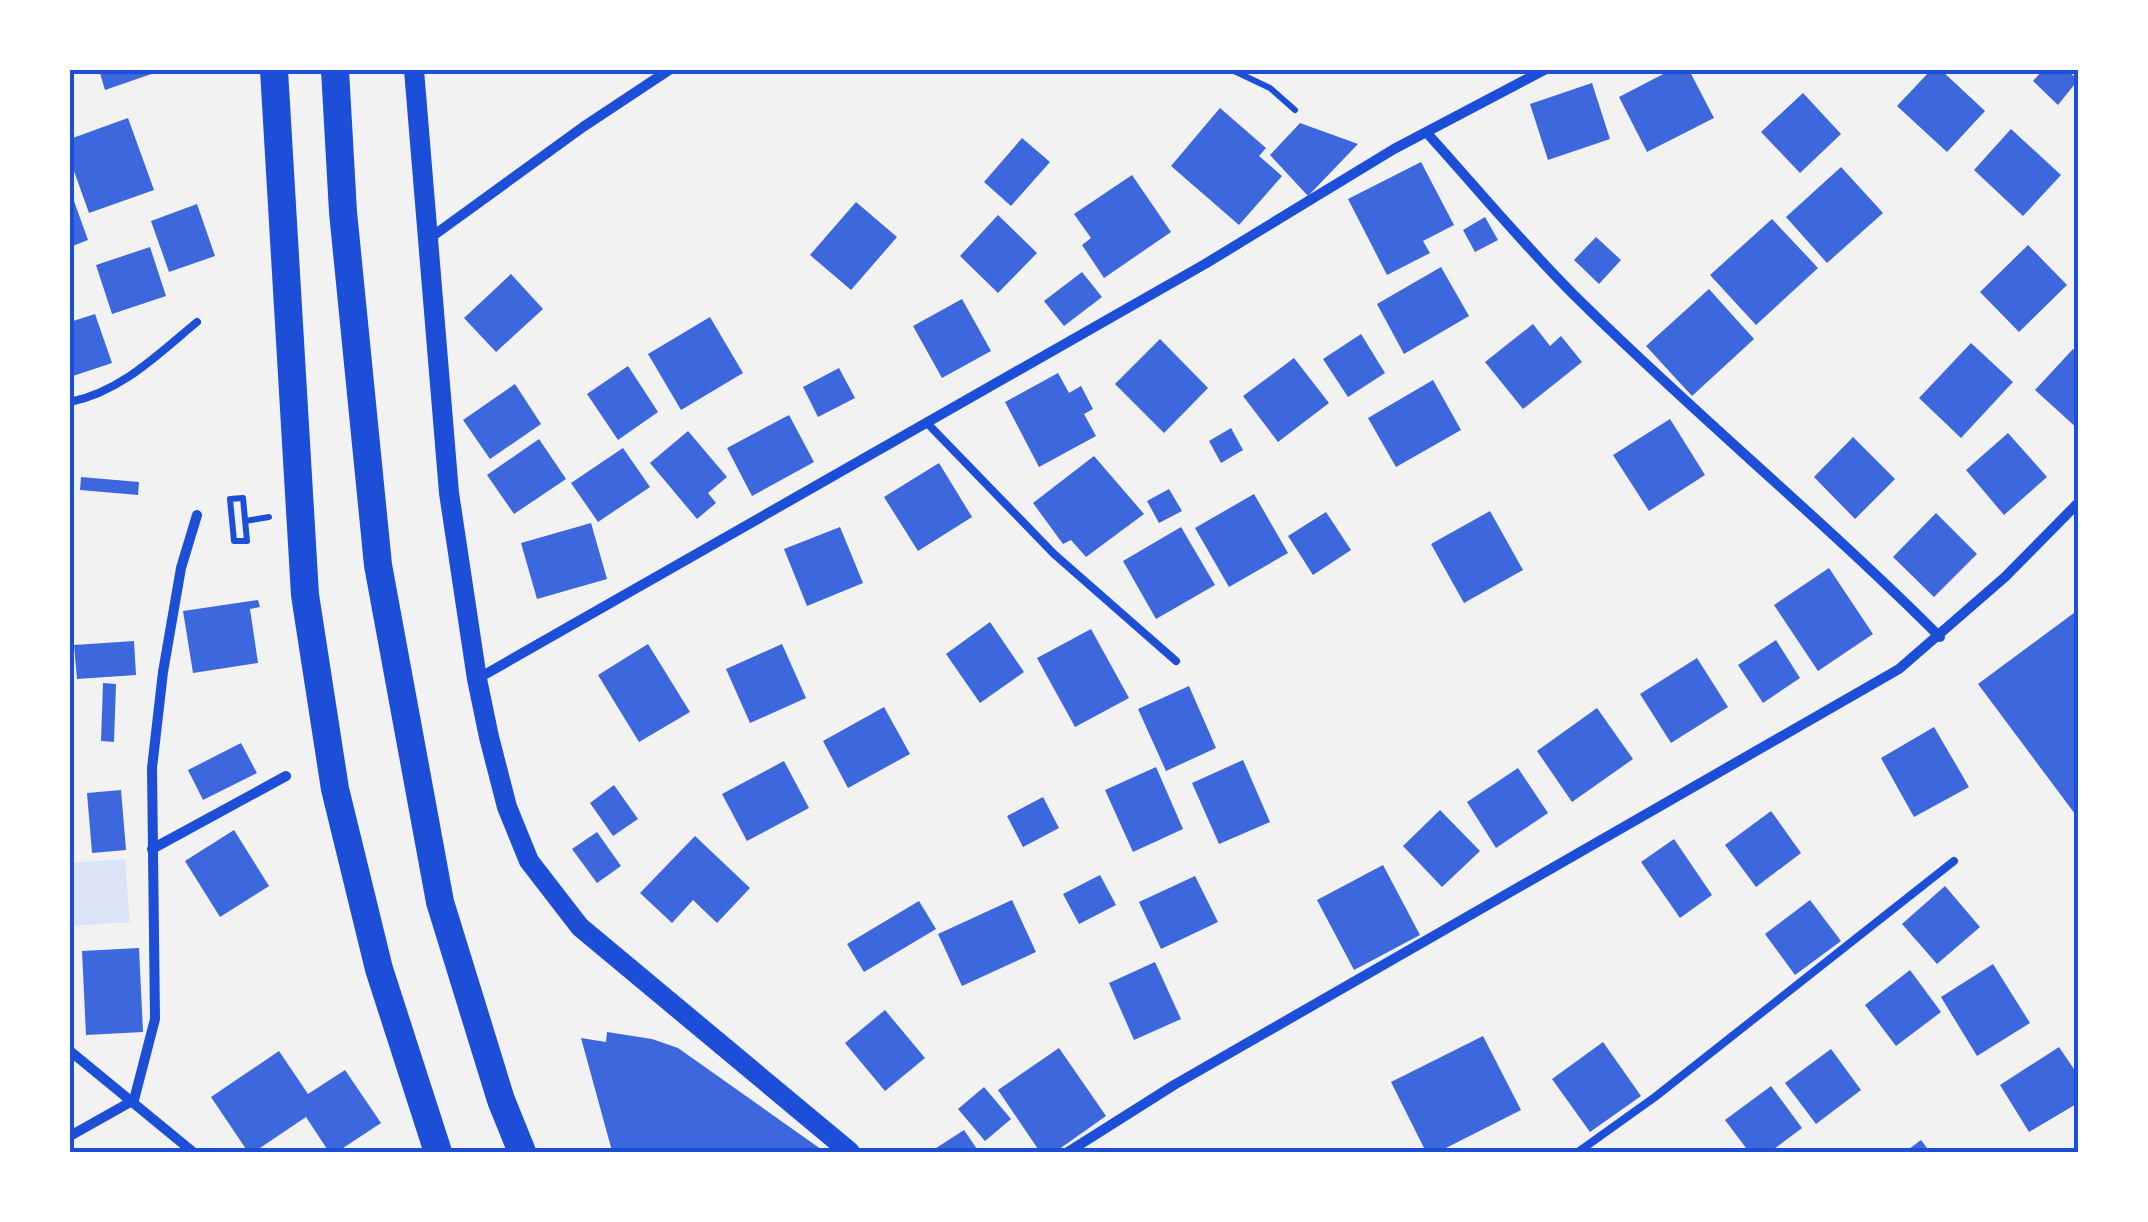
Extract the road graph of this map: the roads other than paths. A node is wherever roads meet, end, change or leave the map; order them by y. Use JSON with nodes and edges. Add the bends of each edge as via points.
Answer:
{"nodes":[{"id":1,"x":274,"y":70,"type":"edge"},
{"id":2,"x":335,"y":70,"type":"edge"},
{"id":3,"x":414,"y":70,"type":"edge"},
{"id":4,"x":669,"y":70,"type":"edge"},
{"id":5,"x":1544,"y":70,"type":"edge"},
{"id":6,"x":1426,"y":132,"type":"junction"},
{"id":7,"x":430,"y":238,"type":"junction"},
{"id":8,"x":197,"y":322,"type":"dead end"},
{"id":9,"x":70,"y":402,"type":"edge"},
{"id":10,"x":926,"y":422,"type":"junction"},
{"id":11,"x":2078,"y":503,"type":"edge"},
{"id":12,"x":197,"y":515,"type":"dead end"},
{"id":13,"x":1940,"y":637,"type":"junction"},
{"id":14,"x":1176,"y":661,"type":"dead end"},
{"id":15,"x":476,"y":678,"type":"junction"},
{"id":16,"x":286,"y":776,"type":"dead end"},
{"id":17,"x":152,"y":849,"type":"junction"},
{"id":18,"x":1954,"y":861,"type":"dead end"},
{"id":19,"x":70,"y":1051,"type":"edge"},
{"id":20,"x":134,"y":1100,"type":"junction"},
{"id":21,"x":70,"y":1136,"type":"edge"},
{"id":22,"x":193,"y":1152,"type":"edge"},
{"id":23,"x":438,"y":1152,"type":"edge"},
{"id":24,"x":522,"y":1152,"type":"edge"},
{"id":25,"x":850,"y":1152,"type":"edge"},
{"id":26,"x":1068,"y":1152,"type":"edge"},
{"id":27,"x":1578,"y":1152,"type":"edge"}],
"edges":[{"from":1,"to":23,"type":"highway","via":[[305,595],[335,789],[380,969]]},
{"from":2,"to":24,"type":"highway","via":[[378,565],[440,902]]},
{"from":3,"to":7,"type":"main road"},
{"from":4,"to":7,"type":"street"},
{"from":5,"to":6,"type":"street"},
{"from":6,"to":10,"type":"street"},
{"from":6,"to":13,"type":"street","via":[[1572,292]]},
{"from":7,"to":15,"type":"main road","via":[[449,492]]},
{"from":8,"to":9,"type":"lane","via":[[124,381]]},
{"from":10,"to":14,"type":"lane","via":[[1054,554]]},
{"from":10,"to":15,"type":"street"},
{"from":11,"to":13,"type":"street"},
{"from":12,"to":17,"type":"street","via":[[180,568],[163,672],[152,768]]},
{"from":13,"to":26,"type":"street","via":[[1900,670]]},
{"from":15,"to":25,"type":"main road","via":[[528,861],[580,928]]},
{"from":16,"to":17,"type":"street"},
{"from":17,"to":20,"type":"street","via":[[154,1019]]},
{"from":18,"to":27,"type":"lane"},
{"from":19,"to":20,"type":"street"},
{"from":20,"to":21,"type":"street"},
{"from":20,"to":22,"type":"street"}]}
